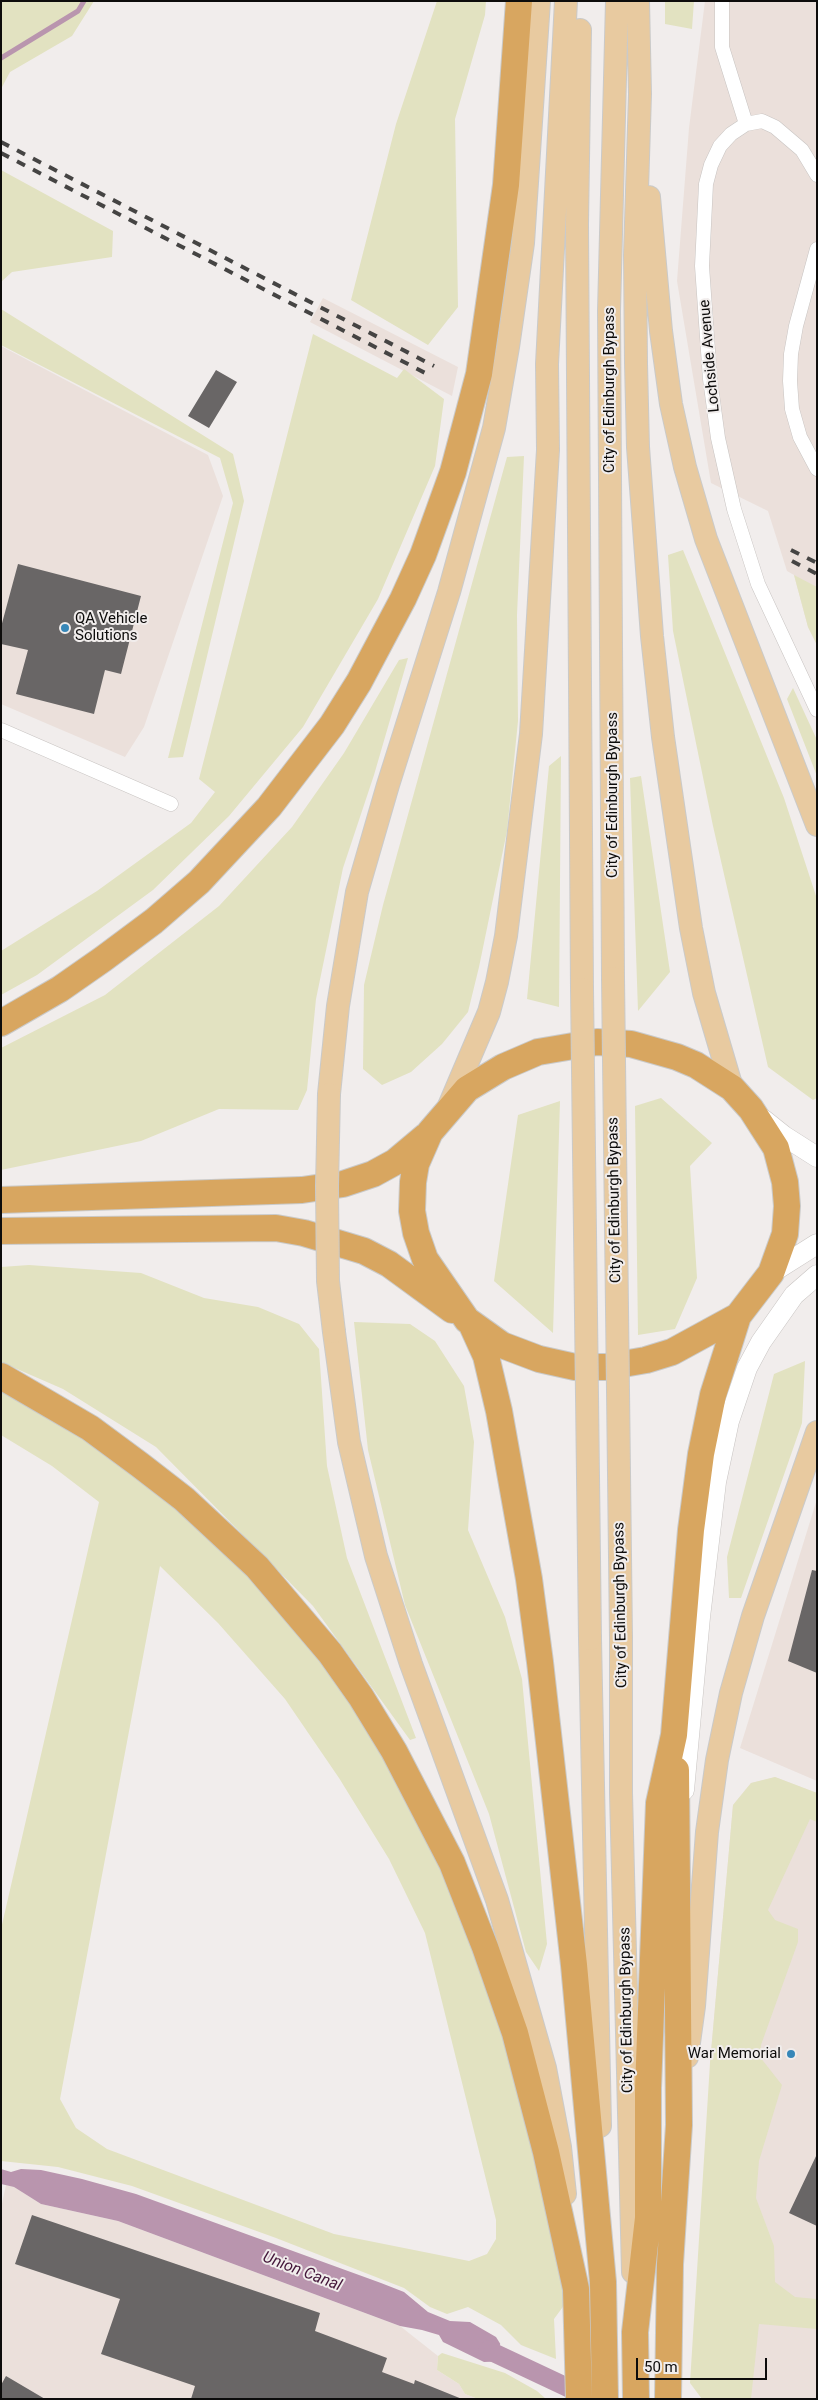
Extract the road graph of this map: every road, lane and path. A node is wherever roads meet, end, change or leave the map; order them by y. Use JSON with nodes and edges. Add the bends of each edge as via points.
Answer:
{"nodes":[{"id":1,"x":519,"y":1,"type":"edge"},
{"id":2,"x":539,"y":1,"type":"edge"},
{"id":3,"x":566,"y":1,"type":"edge"},
{"id":4,"x":580,"y":1,"type":"edge"},
{"id":5,"x":617,"y":1,"type":"edge"},
{"id":6,"x":638,"y":1,"type":"edge"},
{"id":7,"x":722,"y":1,"type":"edge"},
{"id":8,"x":640,"y":94,"type":"junction"},
{"id":9,"x":746,"y":124,"type":"junction"},
{"id":10,"x":817,"y":175,"type":"edge"},
{"id":11,"x":817,"y":249,"type":"edge"},
{"id":12,"x":817,"y":469,"type":"edge"},
{"id":13,"x":817,"y":710,"type":"edge"},
{"id":14,"x":1,"y":730,"type":"edge"},
{"id":15,"x":171,"y":804,"type":"dead end"},
{"id":16,"x":817,"y":824,"type":"edge"},
{"id":17,"x":1,"y":1023,"type":"edge"},
{"id":18,"x":732,"y":1088,"type":"junction"},
{"id":19,"x":752,"y":1109,"type":"junction"},
{"id":20,"x":448,"y":1110,"type":"junction"},
{"id":21,"x":430,"y":1132,"type":"junction"},
{"id":22,"x":817,"y":1157,"type":"edge"},
{"id":23,"x":1,"y":1200,"type":"edge"},
{"id":24,"x":1,"y":1231,"type":"edge"},
{"id":25,"x":817,"y":1244,"type":"edge"},
{"id":26,"x":771,"y":1273,"type":"junction"},
{"id":27,"x":817,"y":1275,"type":"edge"},
{"id":28,"x":738,"y":1316,"type":"junction"},
{"id":29,"x":469,"y":1322,"type":"junction"},
{"id":30,"x":1,"y":1376,"type":"edge"},
{"id":31,"x":817,"y":1432,"type":"edge"},
{"id":32,"x":674,"y":1735,"type":"junction"},
{"id":33,"x":678,"y":1857,"type":"junction"},
{"id":34,"x":678,"y":2125,"type":"junction"},
{"id":35,"x":602,"y":2282,"type":"junction"},
{"id":36,"x":576,"y":2289,"type":"junction"},
{"id":37,"x":635,"y":2332,"type":"junction"},
{"id":38,"x":578,"y":2399,"type":"edge"},
{"id":39,"x":605,"y":2399,"type":"edge"},
{"id":40,"x":636,"y":2399,"type":"edge"},
{"id":41,"x":668,"y":2399,"type":"edge"}],
"edges":[{"from":1,"to":17,"type":"highway","via":[[506,185],[479,374],[452,472],[404,599],[332,725],[269,807],[199,882],[103,959],[60,989]]},
{"from":2,"to":36,"type":"main road","bridge":true,"via":[[523,243],[494,428],[460,554],[357,892],[338,1006],[329,1094],[328,1281],[349,1442],[376,1556],[411,1664],[498,1900],[545,2068],[560,2147]]},
{"from":3,"to":20,"type":"main road","via":[[547,364],[548,450],[531,734],[498,982]]},
{"from":4,"to":35,"type":"main road","name":"City of Edinburgh Bypass","bridge":true,"via":[[577,234],[582,989]]},
{"from":5,"to":37,"type":"main road","name":"City of Edinburgh Bypass","bridge":true,"via":[[609,311],[613,978],[622,1638],[621,1793]]},
{"from":6,"to":8,"type":"main road"},
{"from":7,"to":9,"type":"street","via":[[722,47]]},
{"from":8,"to":16,"type":"main road","via":[[661,331],[671,404],[685,467],[710,548]]},
{"from":8,"to":18,"type":"main road","via":[[635,255],[636,363],[652,636],[691,928],[706,1001]]},
{"from":9,"to":10,"type":"street","via":[[762,121],[775,127],[802,150]]},
{"from":9,"to":13,"type":"street","name":"Lochside Avenue","via":[[720,146],[710,165],[703,204],[702,266],[710,379],[718,438],[737,519],[758,584]]},
{"from":11,"to":12,"type":"street","via":[[796,326],[790,381],[792,409],[800,437]]},
{"from":14,"to":15,"type":"street"},
{"from":18,"to":19,"type":"highway"},
{"from":18,"to":20,"type":"highway","via":[[677,1057],[631,1044],[597,1042],[538,1052],[503,1067],[467,1089]]},
{"from":19,"to":22,"type":"street","via":[[784,1136]]},
{"from":19,"to":26,"type":"highway","via":[[776,1148],[785,1182],[785,1234]]},
{"from":20,"to":21,"type":"highway"},
{"from":21,"to":23,"type":"highway","via":[[395,1162],[343,1184],[302,1190]]},
{"from":21,"to":29,"type":"highway","via":[[412,1182],[416,1234],[425,1259]]},
{"from":24,"to":29,"type":"highway","via":[[276,1228],[304,1233],[364,1251],[389,1264]]},
{"from":25,"to":26,"type":"street"},
{"from":26,"to":28,"type":"highway"},
{"from":27,"to":33,"type":"street","via":[[794,1296],[761,1342],[746,1368],[729,1420],[716,1482],[701,1608]]},
{"from":28,"to":29,"type":"highway","via":[[672,1352],[606,1367],[575,1366],[539,1359],[502,1345]]},
{"from":28,"to":32,"type":"highway","via":[[713,1395],[701,1454],[691,1530]]},
{"from":29,"to":35,"type":"highway","via":[[486,1356],[496,1393],[529,1579],[573,1956]]},
{"from":30,"to":36,"type":"highway","via":[[90,1428],[184,1499],[257,1567],[330,1653],[362,1698],[398,1759],[458,1878],[497,1979],[515,2033],[546,2152]]},
{"from":31,"to":34,"type":"main road","via":[[753,1616],[731,1693],[717,1760],[707,1832],[694,2006]]},
{"from":32,"to":33,"type":"highway"},
{"from":32,"to":37,"type":"highway","via":[[659,1803],[648,2088],[648,2218]]},
{"from":33,"to":34,"type":"highway"},
{"from":34,"to":41,"type":"highway","via":[[670,2264]]},
{"from":35,"to":39,"type":"highway","name":"City of Edinburgh Bypass"},
{"from":36,"to":38,"type":"highway"},
{"from":37,"to":40,"type":"highway","name":"City of Edinburgh Bypass"}]}
